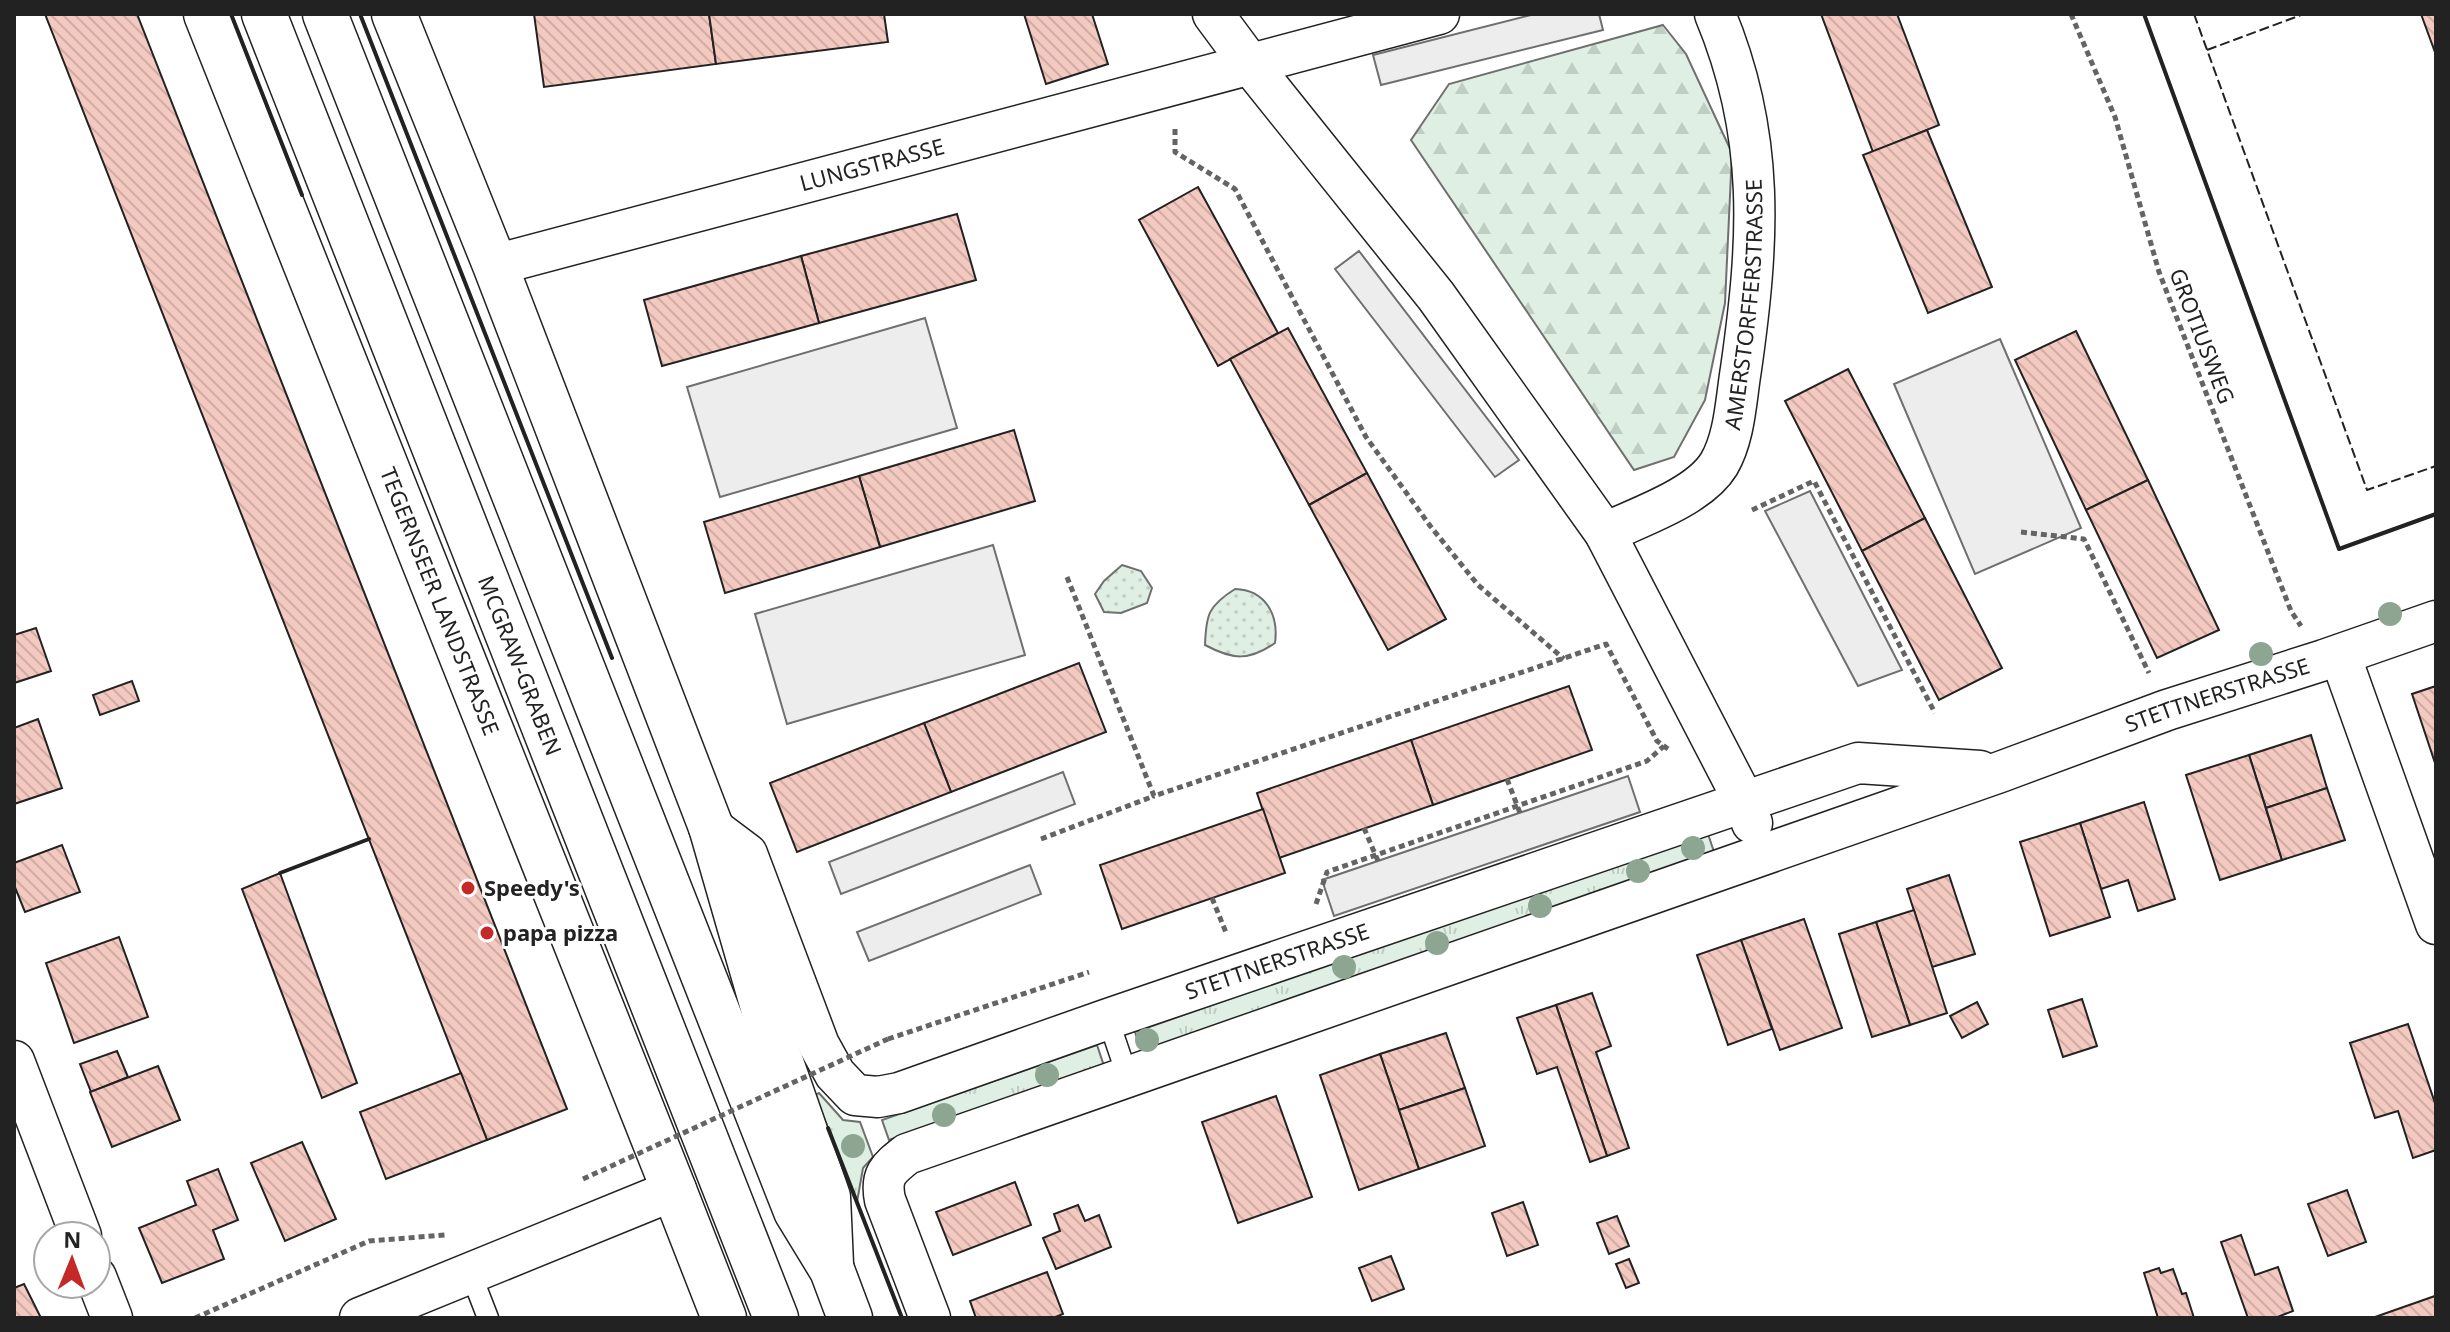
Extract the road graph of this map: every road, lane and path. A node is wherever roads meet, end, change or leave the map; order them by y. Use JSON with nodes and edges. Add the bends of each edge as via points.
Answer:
{"nodes":[{"id":1,"x":206,"y":14,"type":"edge"},
{"id":2,"x":264,"y":14,"type":"edge"},
{"id":3,"x":325,"y":14,"type":"edge"},
{"id":4,"x":394,"y":14,"type":"edge"},
{"id":5,"x":1213,"y":14,"type":"edge"},
{"id":6,"x":1439,"y":14,"type":"edge"},
{"id":7,"x":1715,"y":14,"type":"edge"},
{"id":8,"x":2071,"y":14,"type":"edge"},
{"id":9,"x":1250,"y":64,"type":"junction"},
{"id":10,"x":1174,"y":84,"type":"junction"},
{"id":11,"x":495,"y":265,"type":"junction"},
{"id":12,"x":1752,"y":510,"type":"dead end"},
{"id":13,"x":2021,"y":532,"type":"dead end"},
{"id":14,"x":1605,"y":533,"type":"junction"},
{"id":15,"x":1067,"y":577,"type":"dead end"},
{"id":16,"x":2436,"y":621,"type":"edge"},
{"id":17,"x":2332,"y":658,"type":"junction"},
{"id":18,"x":1564,"y":659,"type":"junction"},
{"id":19,"x":2167,"y":710,"type":"junction"},
{"id":20,"x":1935,"y":713,"type":"dead end"},
{"id":21,"x":1664,"y":746,"type":"junction"},
{"id":22,"x":1676,"y":754,"type":"dead end"},
{"id":23,"x":2000,"y":772,"type":"junction"},
{"id":24,"x":1507,"y":779,"type":"dead end"},
{"id":25,"x":1154,"y":796,"type":"junction"},
{"id":26,"x":1744,"y":801,"type":"junction"},
{"id":27,"x":1519,"y":810,"type":"junction"},
{"id":28,"x":711,"y":827,"type":"junction"},
{"id":29,"x":1364,"y":828,"type":"dead end"},
{"id":30,"x":1041,"y":839,"type":"dead end"},
{"id":31,"x":1763,"y":856,"type":"junction"},
{"id":32,"x":1376,"y":858,"type":"junction"},
{"id":33,"x":1212,"y":898,"type":"dead end"},
{"id":34,"x":1314,"y":915,"type":"dead end"},
{"id":35,"x":2436,"y":924,"type":"edge"},
{"id":36,"x":1230,"y":944,"type":"dead end"},
{"id":37,"x":1089,"y":972,"type":"dead end"},
{"id":38,"x":1108,"y":1019,"type":"junction"},
{"id":39,"x":14,"y":1061,"type":"edge"},
{"id":40,"x":1128,"y":1078,"type":"junction"},
{"id":41,"x":583,"y":1179,"type":"dead end"},
{"id":42,"x":674,"y":1190,"type":"junction"},
{"id":43,"x":75,"y":1220,"type":"edge"},
{"id":44,"x":446,"y":1235,"type":"dead end"},
{"id":45,"x":832,"y":1270,"type":"junction"},
{"id":46,"x":471,"y":1274,"type":"junction"},
{"id":47,"x":195,"y":1318,"type":"edge"},
{"id":48,"x":360,"y":1318,"type":"edge"},
{"id":49,"x":488,"y":1318,"type":"edge"},
{"id":50,"x":724,"y":1318,"type":"edge"},
{"id":51,"x":776,"y":1318,"type":"edge"},
{"id":52,"x":850,"y":1318,"type":"edge"},
{"id":53,"x":930,"y":1318,"type":"edge"}],
"edges":[{"from":1,"to":42,"type":"main road","name":"TEGERNSEER LANDSTRASSE"},
{"from":2,"to":51,"type":"main road","name":"MCGRAW-GRABEN"},
{"from":3,"to":45,"type":"main road","via":[[796,1211]]},
{"from":4,"to":11,"type":"main road"},
{"from":5,"to":9,"type":"street"},
{"from":6,"to":9,"type":"street"},
{"from":7,"to":14,"type":"street","name":"AMERSTORFFERSTRASSE","via":[[1749,120],[1754,179],[1750,305],[1734,412],[1718,465],[1695,490]]},
{"from":8,"to":17,"type":"path","name":"GROTIUSWEG","via":[[2115,117],[2159,272],[2291,611]]},
{"from":9,"to":10,"type":"street","name":"LUNGSTRASSE"},
{"from":9,"to":14,"type":"street","via":[[1436,296]]},
{"from":10,"to":11,"type":"street","name":"LUNGSTRASSE"},
{"from":10,"to":18,"type":"path","via":[[1175,152],[1235,189],[1366,437],[1478,585]]},
{"from":11,"to":28,"type":"main road"},
{"from":12,"to":20,"type":"path","via":[[1814,481]]},
{"from":13,"to":19,"type":"path","via":[[2084,539]]},
{"from":14,"to":26,"type":"street"},
{"from":15,"to":25,"type":"path"},
{"from":16,"to":17,"type":"street","name":"STETTNERSTRASSE"},
{"from":17,"to":19,"type":"street","name":"STETTNERSTRASSE"},
{"from":17,"to":35,"type":"street"},
{"from":18,"to":21,"type":"path","via":[[1606,644]]},
{"from":18,"to":25,"type":"path"},
{"from":19,"to":23,"type":"street","name":"STETTNERSTRASSE"},
{"from":21,"to":22,"type":"path"},
{"from":21,"to":27,"type":"path","via":[[1647,761]]},
{"from":23,"to":26,"type":"street","name":"STETTNERSTRASSE","via":[[1858,763]]},
{"from":23,"to":31,"type":"street","name":"STETTNERSTRASSE"},
{"from":24,"to":27,"type":"path"},
{"from":25,"to":30,"type":"path"},
{"from":26,"to":31,"type":"street"},
{"from":26,"to":38,"type":"street","name":"STETTNERSTRASSE"},
{"from":27,"to":32,"type":"path"},
{"from":28,"to":38,"type":"street","name":"STETTNERSTRASSE","via":[[747,854],[819,1045],[855,1095],[899,1093]]},
{"from":28,"to":45,"type":"main road","via":[[768,1025],[828,1197]]},
{"from":29,"to":32,"type":"path"},
{"from":31,"to":40,"type":"street","name":"STETTNERSTRASSE"},
{"from":32,"to":34,"type":"path","via":[[1327,872]]},
{"from":33,"to":36,"type":"path"},
{"from":37,"to":41,"type":"path","bridge":true,"via":[[888,1039]]},
{"from":38,"to":40,"type":"lane"},
{"from":39,"to":43,"type":"street"},
{"from":40,"to":53,"type":"street","name":"STETTNERSTRASSE","via":[[907,1154],[887,1171],[885,1200]]},
{"from":42,"to":46,"type":"street"},
{"from":42,"to":50,"type":"main road","name":"TEGERNSEER LANDSTRASSE"},
{"from":44,"to":47,"type":"path","via":[[369,1241]]},
{"from":45,"to":52,"type":"main road"},
{"from":46,"to":48,"type":"street"},
{"from":46,"to":49,"type":"lane"}]}
